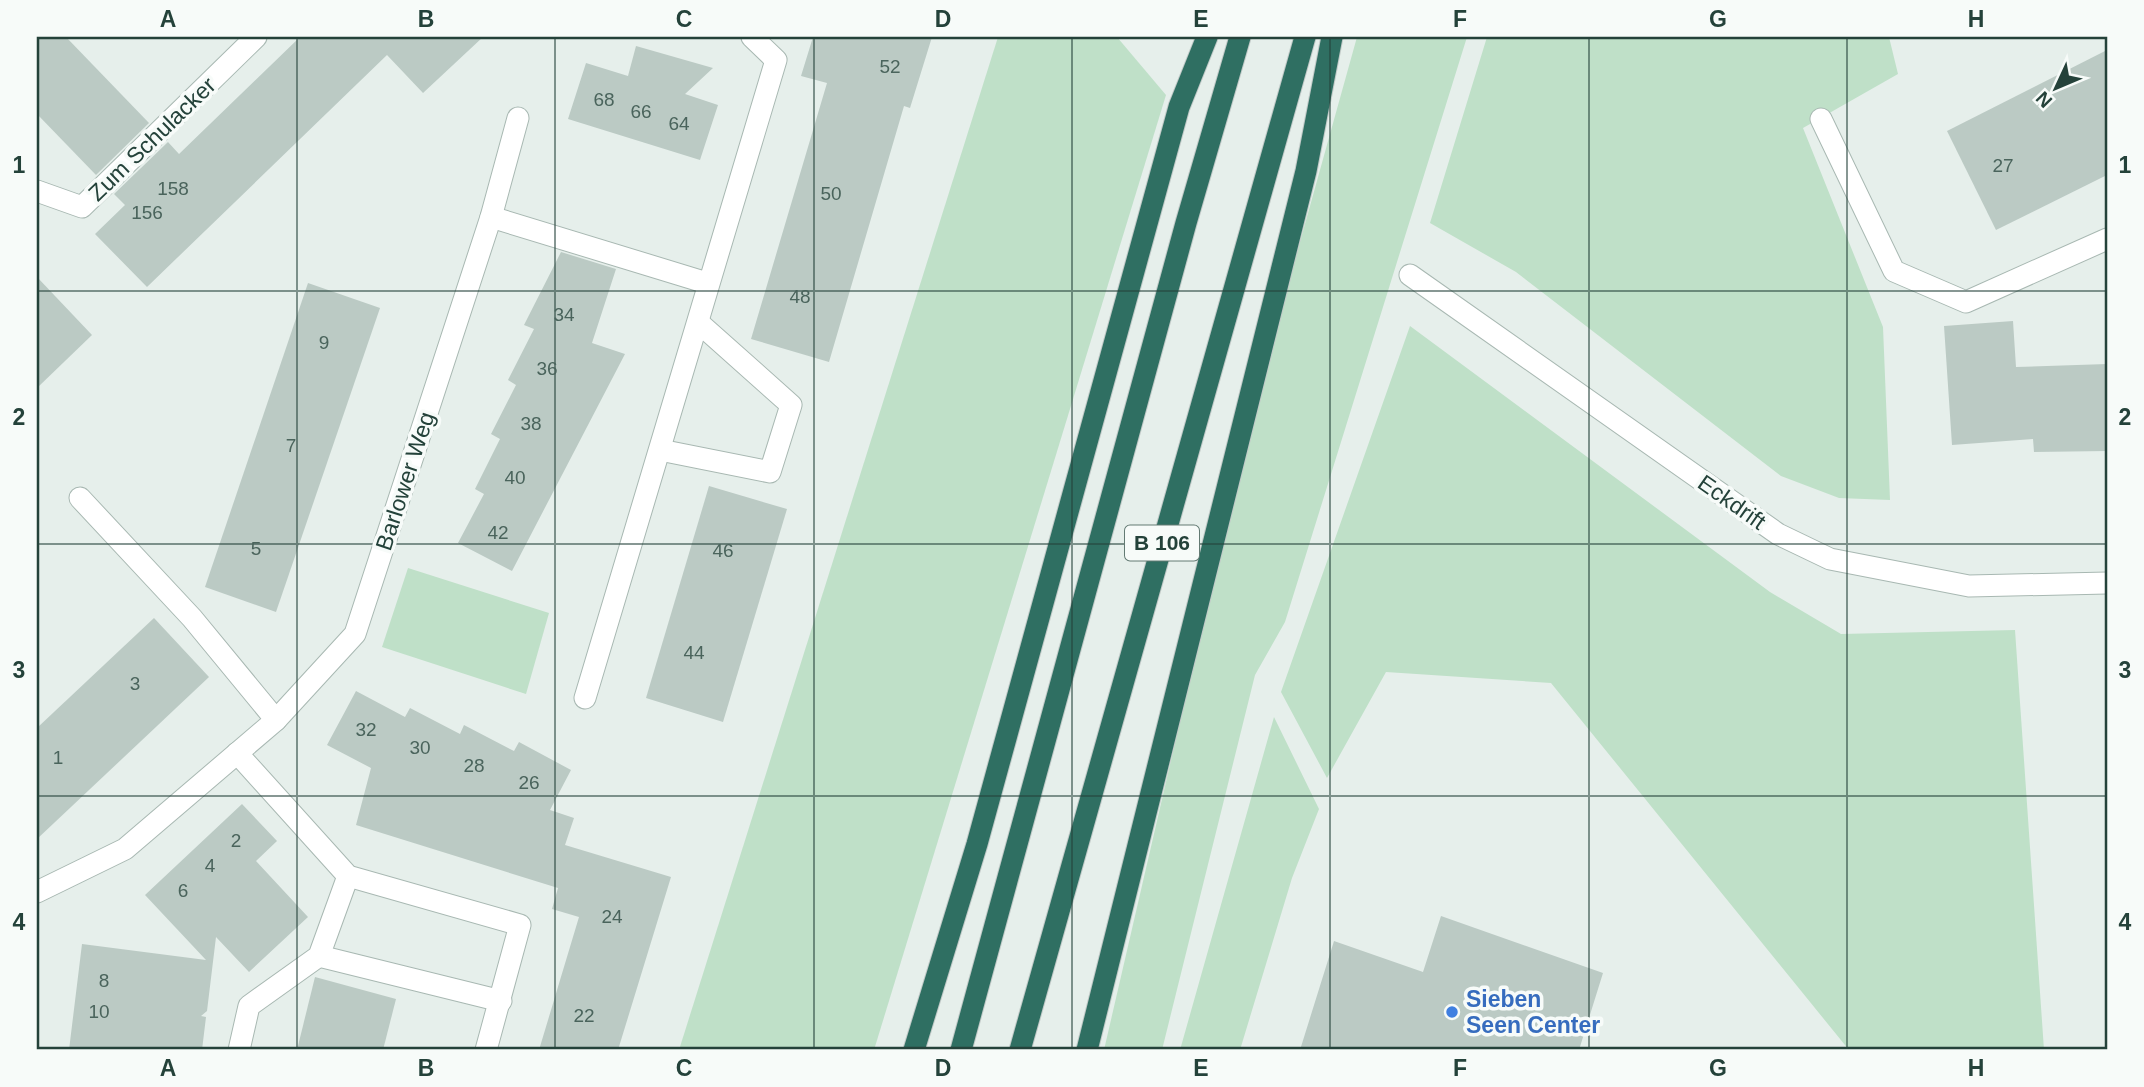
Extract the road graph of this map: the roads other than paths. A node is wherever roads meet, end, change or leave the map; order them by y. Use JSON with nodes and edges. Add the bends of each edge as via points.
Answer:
{"nodes":[{"id":1,"x":256,"y":37,"type":"edge"},
{"id":2,"x":752,"y":37,"type":"edge"},
{"id":3,"x":782,"y":37,"type":"edge"},
{"id":4,"x":1207,"y":37,"type":"edge"},
{"id":5,"x":1240,"y":37,"type":"edge"},
{"id":6,"x":1306,"y":37,"type":"edge"},
{"id":7,"x":1332,"y":37,"type":"edge"},
{"id":8,"x":776,"y":60,"type":"junction"},
{"id":9,"x":518,"y":118,"type":"dead end"},
{"id":10,"x":1821,"y":119,"type":"dead end"},
{"id":11,"x":37,"y":191,"type":"edge"},
{"id":12,"x":491,"y":217,"type":"junction"},
{"id":13,"x":2107,"y":239,"type":"edge"},
{"id":14,"x":1410,"y":275,"type":"dead end"},
{"id":15,"x":708,"y":283,"type":"junction"},
{"id":16,"x":699,"y":323,"type":"junction"},
{"id":17,"x":660,"y":450,"type":"junction"},
{"id":18,"x":80,"y":498,"type":"dead end"},
{"id":19,"x":2107,"y":583,"type":"edge"},
{"id":20,"x":585,"y":698,"type":"dead end"},
{"id":21,"x":276,"y":720,"type":"junction"},
{"id":22,"x":237,"y":754,"type":"junction"},
{"id":23,"x":348,"y":876,"type":"junction"},
{"id":24,"x":37,"y":892,"type":"edge"},
{"id":25,"x":319,"y":956,"type":"junction"},
{"id":26,"x":501,"y":1001,"type":"junction"},
{"id":27,"x":239,"y":1050,"type":"edge"},
{"id":28,"x":486,"y":1050,"type":"edge"},
{"id":29,"x":914,"y":1050,"type":"edge"},
{"id":30,"x":961,"y":1050,"type":"edge"},
{"id":31,"x":1020,"y":1050,"type":"edge"},
{"id":32,"x":1087,"y":1050,"type":"edge"}],
"edges":[{"from":1,"to":11,"type":"street","name":"Zum Schulacker","via":[[82,207]]},
{"from":2,"to":8,"type":"street"},
{"from":3,"to":8,"type":"street"},
{"from":4,"to":29,"type":"highway","via":[[1179,107],[977,844]]},
{"from":5,"to":30,"type":"highway","number":"B 106"},
{"from":6,"to":31,"type":"highway","number":"B 106"},
{"from":7,"to":32,"type":"highway","via":[[1306,171]]},
{"from":8,"to":15,"type":"street"},
{"from":9,"to":12,"type":"street","name":"Barlower Weg"},
{"from":10,"to":13,"type":"street","via":[[1894,271],[1966,302]]},
{"from":12,"to":15,"type":"street"},
{"from":12,"to":21,"type":"street","name":"Barlower Weg","via":[[355,634]]},
{"from":14,"to":19,"type":"street","name":"Eckdrift","via":[[1778,534],[1830,559],[1969,586]]},
{"from":15,"to":16,"type":"street"},
{"from":16,"to":17,"type":"street"},
{"from":16,"to":17,"type":"street","via":[[791,405],[770,472]]},
{"from":17,"to":20,"type":"street"},
{"from":18,"to":21,"type":"street","via":[[192,618]]},
{"from":21,"to":22,"type":"street","name":"Barlower Weg"},
{"from":22,"to":23,"type":"street"},
{"from":22,"to":24,"type":"street","name":"Barlower Weg","via":[[125,849]]},
{"from":23,"to":25,"type":"street"},
{"from":23,"to":26,"type":"street","via":[[520,925]]},
{"from":25,"to":26,"type":"street"},
{"from":25,"to":27,"type":"street","via":[[249,1006]]},
{"from":26,"to":28,"type":"street"}]}
